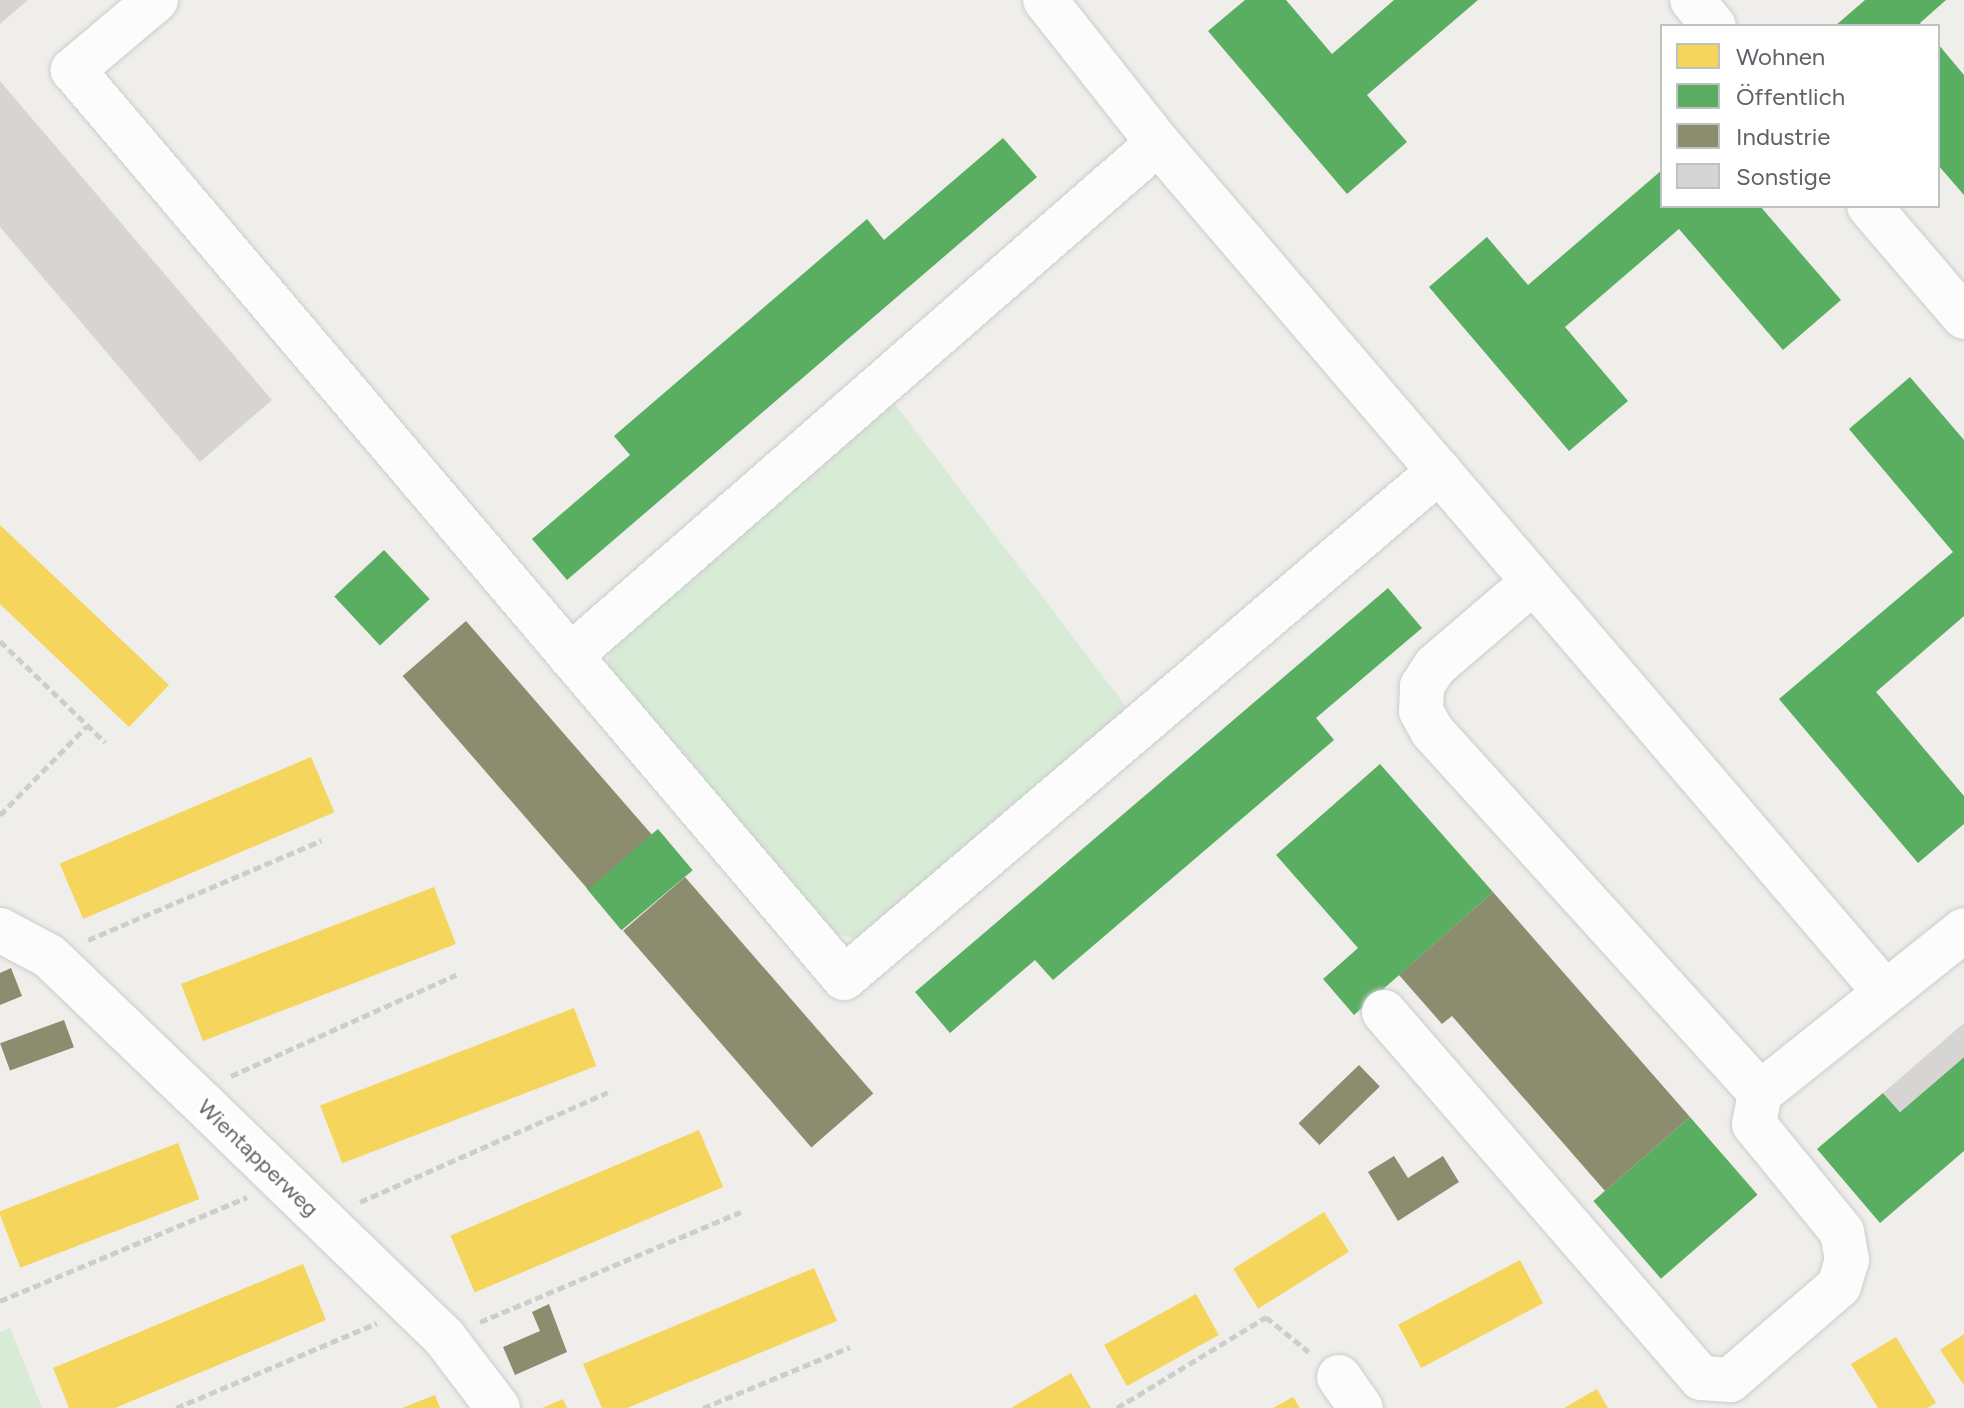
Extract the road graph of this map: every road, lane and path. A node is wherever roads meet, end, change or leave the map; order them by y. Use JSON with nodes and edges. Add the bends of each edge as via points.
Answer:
{"nodes":[{"id":1,"x":156,"y":0,"type":"edge"},
{"id":2,"x":1045,"y":0,"type":"edge"},
{"id":3,"x":1692,"y":0,"type":"edge"},
{"id":4,"x":1712,"y":24,"type":"edge"},
{"id":5,"x":1158,"y":143,"type":"junction"},
{"id":6,"x":1871,"y":208,"type":"edge"},
{"id":7,"x":1964,"y":317,"type":"edge"},
{"id":8,"x":1439,"y":471,"type":"junction"},
{"id":9,"x":1533,"y":582,"type":"junction"},
{"id":10,"x":0,"y":641,"type":"edge"},
{"id":11,"x":570,"y":656,"type":"junction"},
{"id":12,"x":87,"y":726,"type":"junction"},
{"id":13,"x":105,"y":742,"type":"dead end"},
{"id":14,"x":0,"y":815,"type":"edge"},
{"id":15,"x":322,"y":840,"type":"dead end"},
{"id":16,"x":0,"y":930,"type":"edge"},
{"id":17,"x":1964,"y":930,"type":"edge"},
{"id":18,"x":49,"y":956,"type":"junction"},
{"id":19,"x":456,"y":975,"type":"dead end"},
{"id":20,"x":1885,"y":992,"type":"junction"},
{"id":21,"x":1384,"y":1012,"type":"dead end"},
{"id":22,"x":608,"y":1092,"type":"dead end"},
{"id":23,"x":192,"y":1093,"type":"junction"},
{"id":24,"x":1760,"y":1093,"type":"junction"},
{"id":25,"x":281,"y":1182,"type":"junction"},
{"id":26,"x":741,"y":1212,"type":"dead end"},
{"id":27,"x":321,"y":1219,"type":"junction"},
{"id":28,"x":0,"y":1301,"type":"edge"},
{"id":29,"x":411,"y":1308,"type":"junction"},
{"id":30,"x":444,"y":1337,"type":"junction"},
{"id":31,"x":850,"y":1347,"type":"dead end"},
{"id":32,"x":1350,"y":1392,"type":"edge"},
{"id":33,"x":176,"y":1408,"type":"edge"},
{"id":34,"x":498,"y":1408,"type":"edge"},
{"id":35,"x":703,"y":1408,"type":"edge"},
{"id":36,"x":1117,"y":1408,"type":"edge"}],
"edges":[{"from":1,"to":11,"type":"street","via":[[73,70]]},
{"from":2,"to":5,"type":"street"},
{"from":3,"to":4,"type":"street"},
{"from":5,"to":8,"type":"street"},
{"from":5,"to":11,"type":"street"},
{"from":6,"to":7,"type":"street"},
{"from":8,"to":9,"type":"street"},
{"from":8,"to":11,"type":"street","via":[[844,978]]},
{"from":9,"to":20,"type":"street"},
{"from":9,"to":24,"type":"street","via":[[1435,666],[1422,686],[1421,711],[1432,731]]},
{"from":10,"to":12,"type":"path"},
{"from":12,"to":13,"type":"path"},
{"from":12,"to":14,"type":"path"},
{"from":15,"to":18,"type":"path"},
{"from":16,"to":18,"type":"street","name":"Wientapperweg"},
{"from":17,"to":20,"type":"street"},
{"from":18,"to":23,"type":"street","name":"Wientapperweg"},
{"from":19,"to":23,"type":"path"},
{"from":20,"to":24,"type":"street"},
{"from":21,"to":24,"type":"street","via":[[1701,1378],[1730,1380],[1839,1286],[1847,1260],[1842,1232],[1754,1124]]},
{"from":22,"to":27,"type":"path"},
{"from":23,"to":25,"type":"street","name":"Wientapperweg"},
{"from":25,"to":27,"type":"street","name":"Wientapperweg"},
{"from":25,"to":28,"type":"path"},
{"from":26,"to":30,"type":"path"},
{"from":27,"to":29,"type":"street","name":"Wientapperweg"},
{"from":29,"to":30,"type":"street","name":"Wientapperweg"},
{"from":29,"to":33,"type":"path"},
{"from":30,"to":34,"type":"street","name":"Wientapperweg"},
{"from":31,"to":35,"type":"path"},
{"from":32,"to":36,"type":"path","via":[[1266,1317]]}]}
